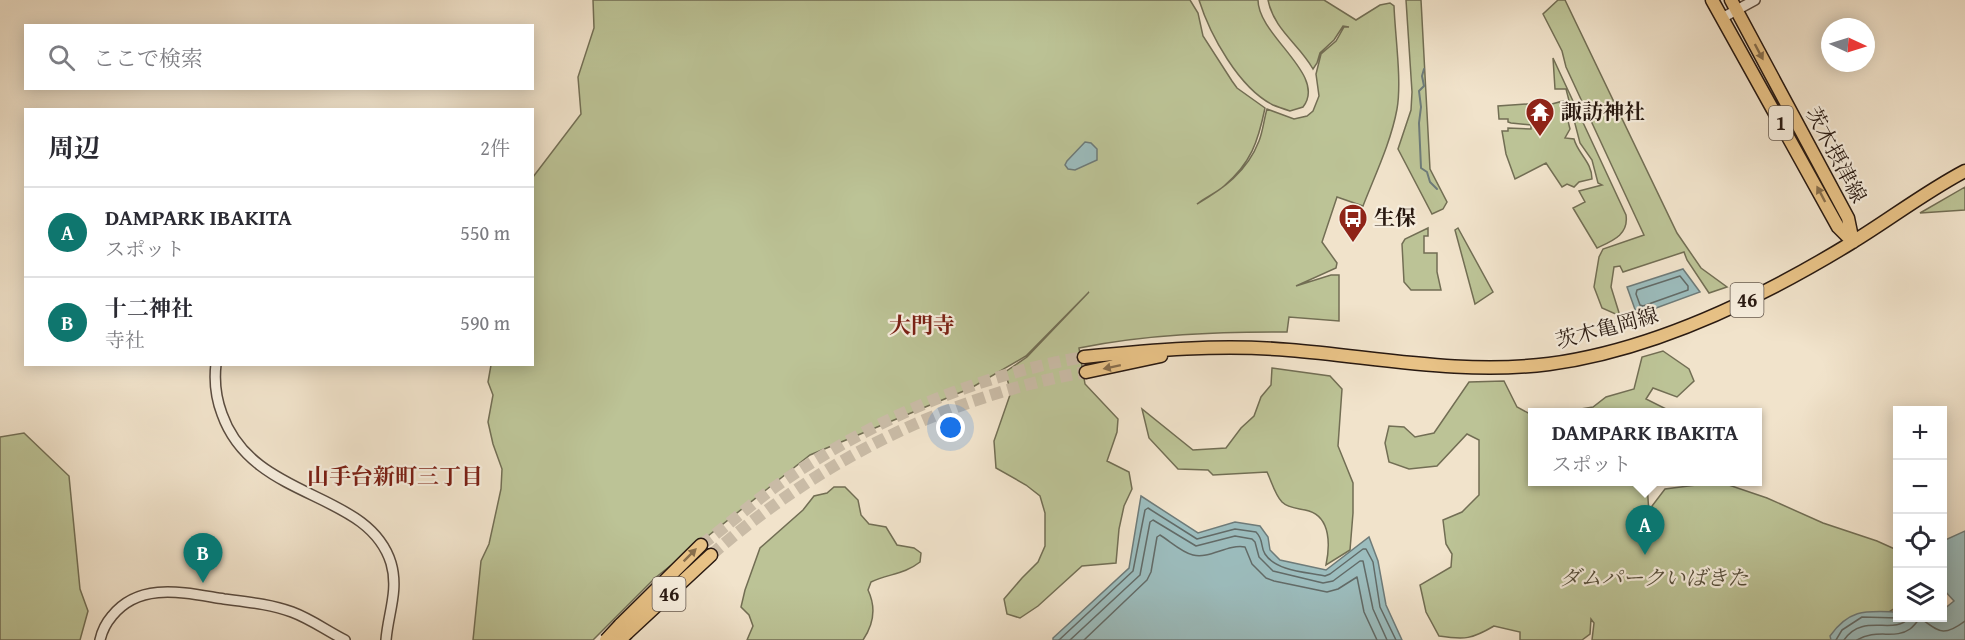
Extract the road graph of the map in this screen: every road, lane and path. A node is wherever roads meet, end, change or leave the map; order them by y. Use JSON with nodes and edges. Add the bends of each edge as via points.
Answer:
{"nodes":[{"id":1,"x":1712,"y":0,"type":"edge"},
{"id":2,"x":1755,"y":0,"type":"edge"},
{"id":3,"x":1734,"y":5,"type":"edge"},
{"id":4,"x":1722,"y":18,"type":"junction"},
{"id":5,"x":1965,"y":171,"type":"edge"},
{"id":6,"x":1853,"y":242,"type":"junction"},
{"id":7,"x":1137,"y":356,"type":"junction"},
{"id":8,"x":1084,"y":357,"type":"tunnel mouth"},
{"id":9,"x":216,"y":366,"type":"edge"},
{"id":10,"x":1086,"y":372,"type":"tunnel mouth"},
{"id":11,"x":701,"y":544,"type":"tunnel mouth"},
{"id":12,"x":711,"y":555,"type":"tunnel mouth"},
{"id":13,"x":607,"y":623,"type":"dead end"},
{"id":14,"x":623,"y":634,"type":"edge"},
{"id":15,"x":100,"y":640,"type":"edge"},
{"id":16,"x":345,"y":640,"type":"edge"},
{"id":17,"x":386,"y":640,"type":"edge"},
{"id":18,"x":606,"y":640,"type":"edge"}],
"edges":[{"from":1,"to":4,"type":"main road","name":"茨木摂津線","number":"1"},
{"from":2,"to":3,"type":"street"},
{"from":3,"to":4,"type":"street"},
{"from":3,"to":6,"type":"main road","name":"茨木摂津線","number":"1","one_way":true,"via":[[1848,218]]},
{"from":6,"to":4,"type":"main road","name":"茨木摂津線","number":"1","one_way":true,"via":[[1838,227]]},
{"from":5,"to":6,"type":"main road","name":"茨木亀岡線","number":"46"},
{"from":6,"to":7,"type":"main road","name":"茨木亀岡線","number":"46","via":[[1795,276],[1705,318],[1636,344],[1567,361],[1523,367],[1463,368],[1219,347]]},
{"from":7,"to":8,"type":"main road","name":"茨木亀岡線","number":"46"},
{"from":7,"to":10,"type":"main road","name":"茨木亀岡線","number":"46","one_way":true},
{"from":9,"to":17,"type":"street","via":[[219,407],[247,456],[275,477],[354,518],[380,540],[394,574]]},
{"from":14,"to":11,"type":"main road","number":"46","one_way":true},
{"from":12,"to":14,"type":"main road","number":"46"},
{"from":13,"to":14,"type":"street"},
{"from":14,"to":18,"type":"main road","number":"46","bridge":true},
{"from":15,"to":16,"type":"street","via":[[101,632],[119,608],[154,592],[276,607],[309,619]]}]}
